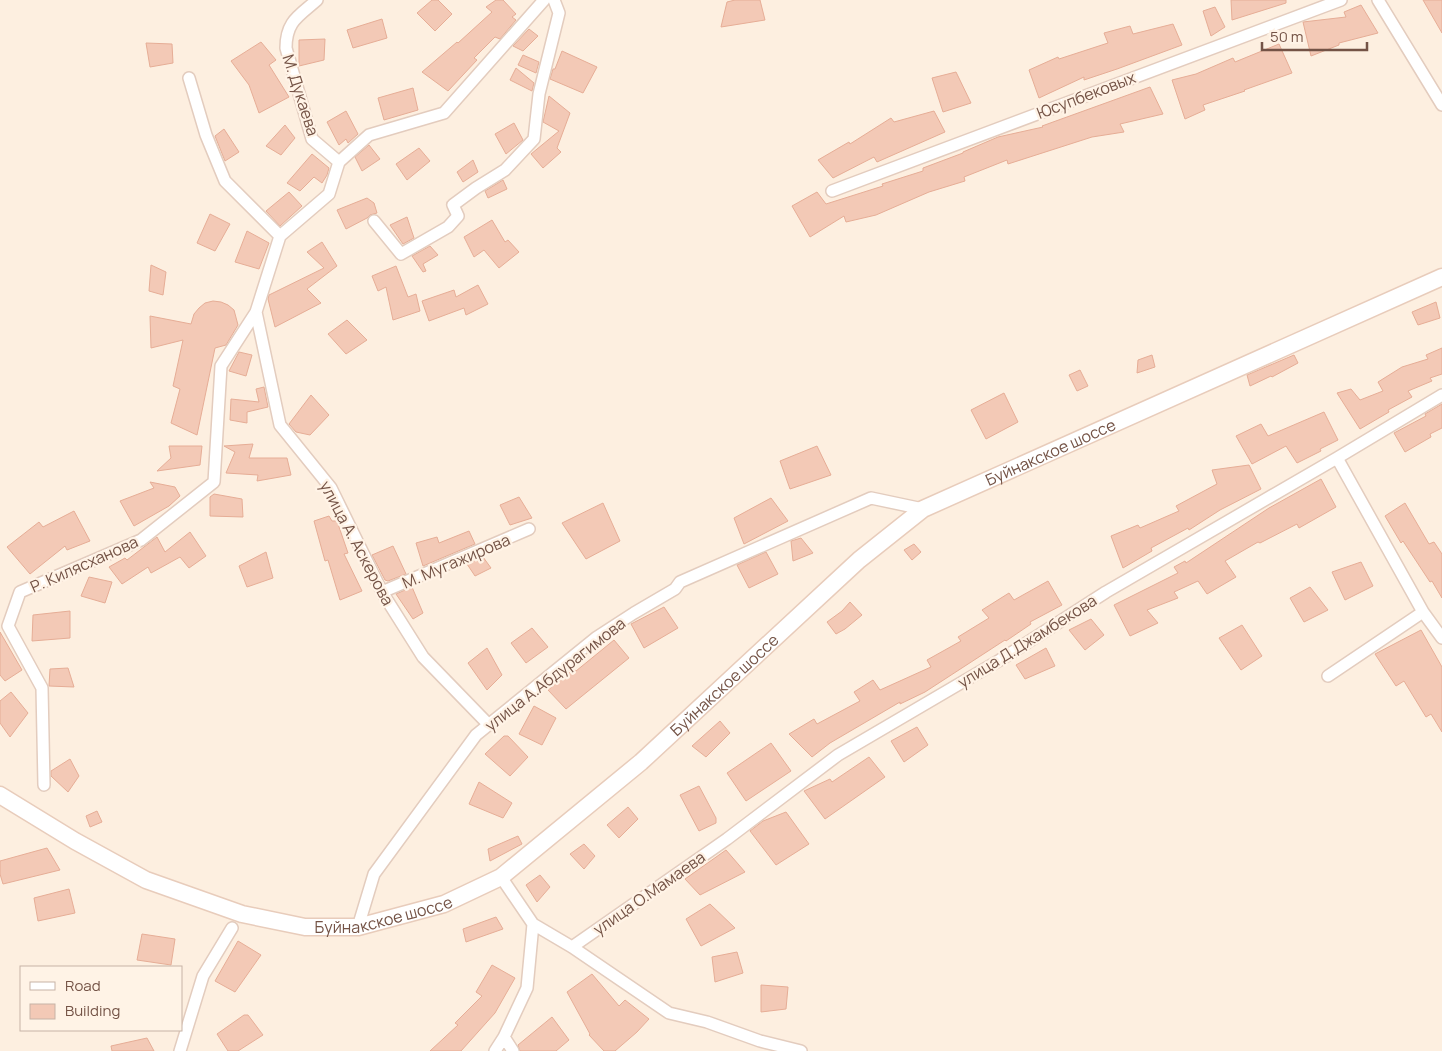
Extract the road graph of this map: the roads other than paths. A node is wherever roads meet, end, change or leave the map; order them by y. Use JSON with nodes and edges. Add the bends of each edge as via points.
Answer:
{"nodes":[{"id":1,"x":317,"y":0,"type":"edge"},
{"id":2,"x":544,"y":0,"type":"edge"},
{"id":3,"x":554,"y":0,"type":"edge"},
{"id":4,"x":1341,"y":0,"type":"edge"},
{"id":5,"x":1378,"y":0,"type":"edge"},
{"id":6,"x":189,"y":78,"type":"dead end"},
{"id":7,"x":1442,"y":105,"type":"edge"},
{"id":8,"x":339,"y":162,"type":"junction"},
{"id":9,"x":832,"y":191,"type":"dead end"},
{"id":10,"x":374,"y":221,"type":"dead end"},
{"id":11,"x":280,"y":236,"type":"junction"},
{"id":12,"x":1442,"y":277,"type":"edge"},
{"id":13,"x":256,"y":312,"type":"junction"},
{"id":14,"x":1442,"y":395,"type":"edge"},
{"id":15,"x":1337,"y":458,"type":"junction"},
{"id":16,"x":923,"y":509,"type":"junction"},
{"id":17,"x":529,"y":529,"type":"dead end"},
{"id":18,"x":382,"y":592,"type":"junction"},
{"id":19,"x":1423,"y":612,"type":"junction"},
{"id":20,"x":1442,"y":638,"type":"edge"},
{"id":21,"x":1328,"y":676,"type":"dead end"},
{"id":22,"x":489,"y":725,"type":"junction"},
{"id":23,"x":44,"y":785,"type":"dead end"},
{"id":24,"x":0,"y":795,"type":"edge"},
{"id":25,"x":726,"y":839,"type":"joint"},
{"id":26,"x":501,"y":877,"type":"junction"},
{"id":27,"x":533,"y":924,"type":"junction"},
{"id":28,"x":358,"y":927,"type":"junction"},
{"id":29,"x":232,"y":928,"type":"dead end"},
{"id":30,"x":572,"y":947,"type":"junction"},
{"id":31,"x":504,"y":1037,"type":"junction"},
{"id":32,"x":180,"y":1051,"type":"edge"},
{"id":33,"x":495,"y":1051,"type":"edge"},
{"id":34,"x":513,"y":1051,"type":"edge"},
{"id":35,"x":801,"y":1051,"type":"edge"}],
"edges":[{"from":1,"to":8,"type":"street","name":"М. Дукаева","via":[[292,22],[286,34],[286,48],[312,139]]},
{"from":2,"to":8,"type":"street","via":[[444,113],[369,135]]},
{"from":3,"to":10,"type":"street","via":[[559,13],[539,94],[534,139],[505,170],[453,205],[458,216],[448,227],[401,254]]},
{"from":4,"to":9,"type":"street","name":"Юсупбековых"},
{"from":5,"to":7,"type":"street"},
{"from":6,"to":11,"type":"street","via":[[206,135],[225,181]]},
{"from":8,"to":11,"type":"street","via":[[329,194]]},
{"from":11,"to":13,"type":"street","name":"Р. Килясханова"},
{"from":12,"to":16,"type":"main road","name":"Буйнакское шоссе"},
{"from":13,"to":18,"type":"street","name":"улица А. Аскерова","via":[[280,425],[331,488]]},
{"from":13,"to":23,"type":"street","name":"Р. Килясханова","via":[[221,366],[214,482],[141,540],[20,592],[8,626],[42,688]]},
{"from":14,"to":15,"type":"street","name":"улица Д.Джамбекова"},
{"from":15,"to":19,"type":"street"},
{"from":15,"to":25,"type":"street","name":"улица Д.Джамбекова","via":[[1106,592],[1000,660],[838,755]]},
{"from":16,"to":22,"type":"street","name":"улица А.Абдурагимова","via":[[871,498],[680,582],[675,589],[597,637]]},
{"from":16,"to":26,"type":"main road","name":"Буйнакское шоссе","via":[[859,560],[641,762]]},
{"from":17,"to":18,"type":"street","name":"М. Мугажирова"},
{"from":18,"to":22,"type":"street","name":"улица А. Аскерова","via":[[423,657]]},
{"from":19,"to":20,"type":"street"},
{"from":19,"to":21,"type":"street"},
{"from":22,"to":28,"type":"street","name":"улица А.Абдурагимова","via":[[476,736],[374,874]]},
{"from":24,"to":28,"type":"main road","name":"Буйнакское шоссе","via":[[146,880],[242,914],[305,927]]},
{"from":25,"to":30,"type":"street","name":"улица О.Мамаева"},
{"from":26,"to":27,"type":"street"},
{"from":26,"to":28,"type":"main road","name":"Буйнакское шоссе","via":[[444,904]]},
{"from":27,"to":30,"type":"street","name":"улица О.Мамаева"},
{"from":27,"to":31,"type":"street","via":[[527,988]]},
{"from":29,"to":32,"type":"street","via":[[203,976]]},
{"from":30,"to":35,"type":"street","name":"улица О.Мамаева","via":[[669,1013]]},
{"from":31,"to":33,"type":"street"},
{"from":31,"to":34,"type":"street"}]}
